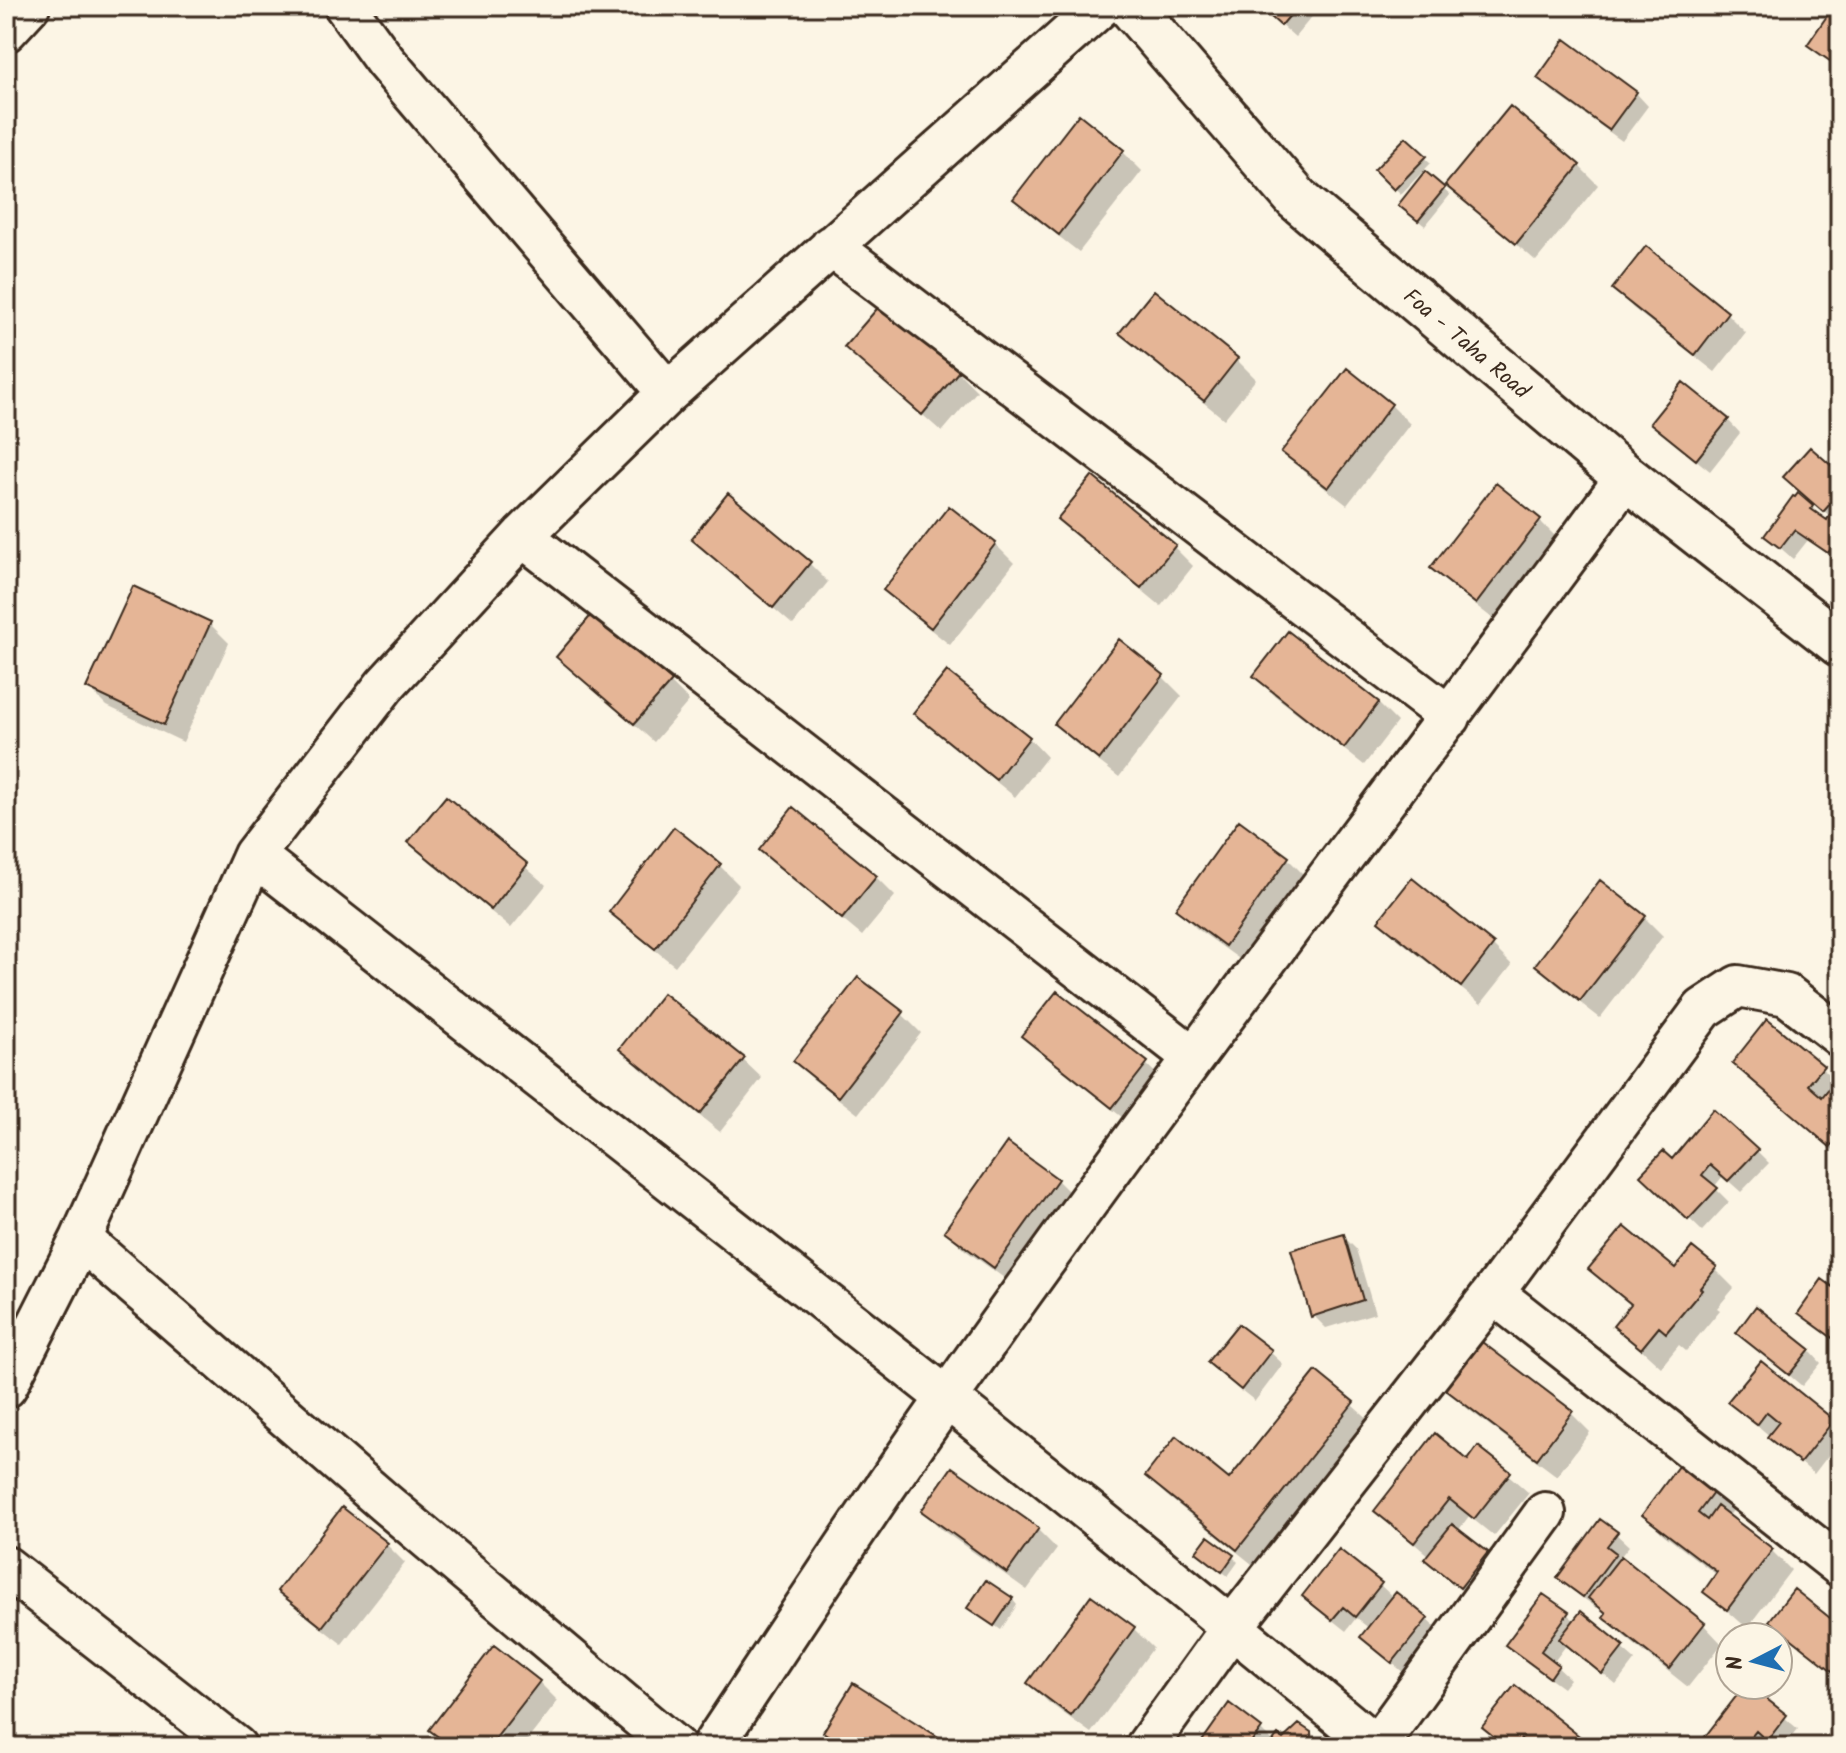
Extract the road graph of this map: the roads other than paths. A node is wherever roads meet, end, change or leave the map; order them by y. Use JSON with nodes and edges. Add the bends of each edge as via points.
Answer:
{"nodes":[{"id":1,"x":29,"y":6,"type":"edge"},
{"id":2,"x":345,"y":6,"type":"edge"},
{"id":3,"x":1101,"y":6,"type":"edge"},
{"id":4,"x":1130,"y":6,"type":"edge"},
{"id":5,"x":6,"y":31,"type":"edge"},
{"id":6,"x":831,"y":246,"type":"junction"},
{"id":7,"x":668,"y":393,"type":"junction"},
{"id":8,"x":1626,"y":477,"type":"junction"},
{"id":9,"x":522,"y":536,"type":"junction"},
{"id":10,"x":1840,"y":644,"type":"edge"},
{"id":11,"x":1450,"y":717,"type":"junction"},
{"id":12,"x":254,"y":855,"type":"junction"},
{"id":13,"x":1840,"y":1036,"type":"edge"},
{"id":14,"x":1193,"y":1057,"type":"junction"},
{"id":15,"x":81,"y":1239,"type":"junction"},
{"id":16,"x":1493,"y":1293,"type":"junction"},
{"id":17,"x":6,"y":1387,"type":"edge"},
{"id":18,"x":946,"y":1398,"type":"junction"},
{"id":19,"x":1545,"y":1513,"type":"dead end"},
{"id":20,"x":1840,"y":1566,"type":"edge"},
{"id":21,"x":6,"y":1567,"type":"edge"},
{"id":22,"x":1233,"y":1626,"type":"junction"},
{"id":23,"x":236,"y":1747,"type":"edge"},
{"id":24,"x":675,"y":1747,"type":"edge"},
{"id":25,"x":712,"y":1747,"type":"edge"},
{"id":26,"x":1146,"y":1747,"type":"edge"},
{"id":27,"x":1376,"y":1747,"type":"edge"}],
"edges":[{"from":1,"to":5,"type":"street"},
{"from":2,"to":7,"type":"street","via":[[385,61]]},
{"from":3,"to":6,"type":"street"},
{"from":4,"to":8,"type":"street","name":"Foa - Taha Road","via":[[1297,199]]},
{"from":6,"to":7,"type":"street"},
{"from":6,"to":11,"type":"street"},
{"from":7,"to":9,"type":"street"},
{"from":8,"to":10,"type":"street","name":"Foa - Taha Road"},
{"from":8,"to":11,"type":"street"},
{"from":9,"to":12,"type":"street","via":[[385,685]]},
{"from":9,"to":14,"type":"street"},
{"from":11,"to":14,"type":"street"},
{"from":12,"to":15,"type":"street"},
{"from":12,"to":18,"type":"street"},
{"from":13,"to":16,"type":"street","via":[[1787,995],[1738,986],[1703,1009]]},
{"from":14,"to":18,"type":"street"},
{"from":15,"to":17,"type":"street"},
{"from":15,"to":24,"type":"street"},
{"from":16,"to":20,"type":"street"},
{"from":16,"to":22,"type":"street"},
{"from":18,"to":22,"type":"street"},
{"from":18,"to":25,"type":"street"},
{"from":19,"to":27,"type":"street"},
{"from":21,"to":23,"type":"street"},
{"from":22,"to":26,"type":"street"},
{"from":22,"to":27,"type":"street"}]}
